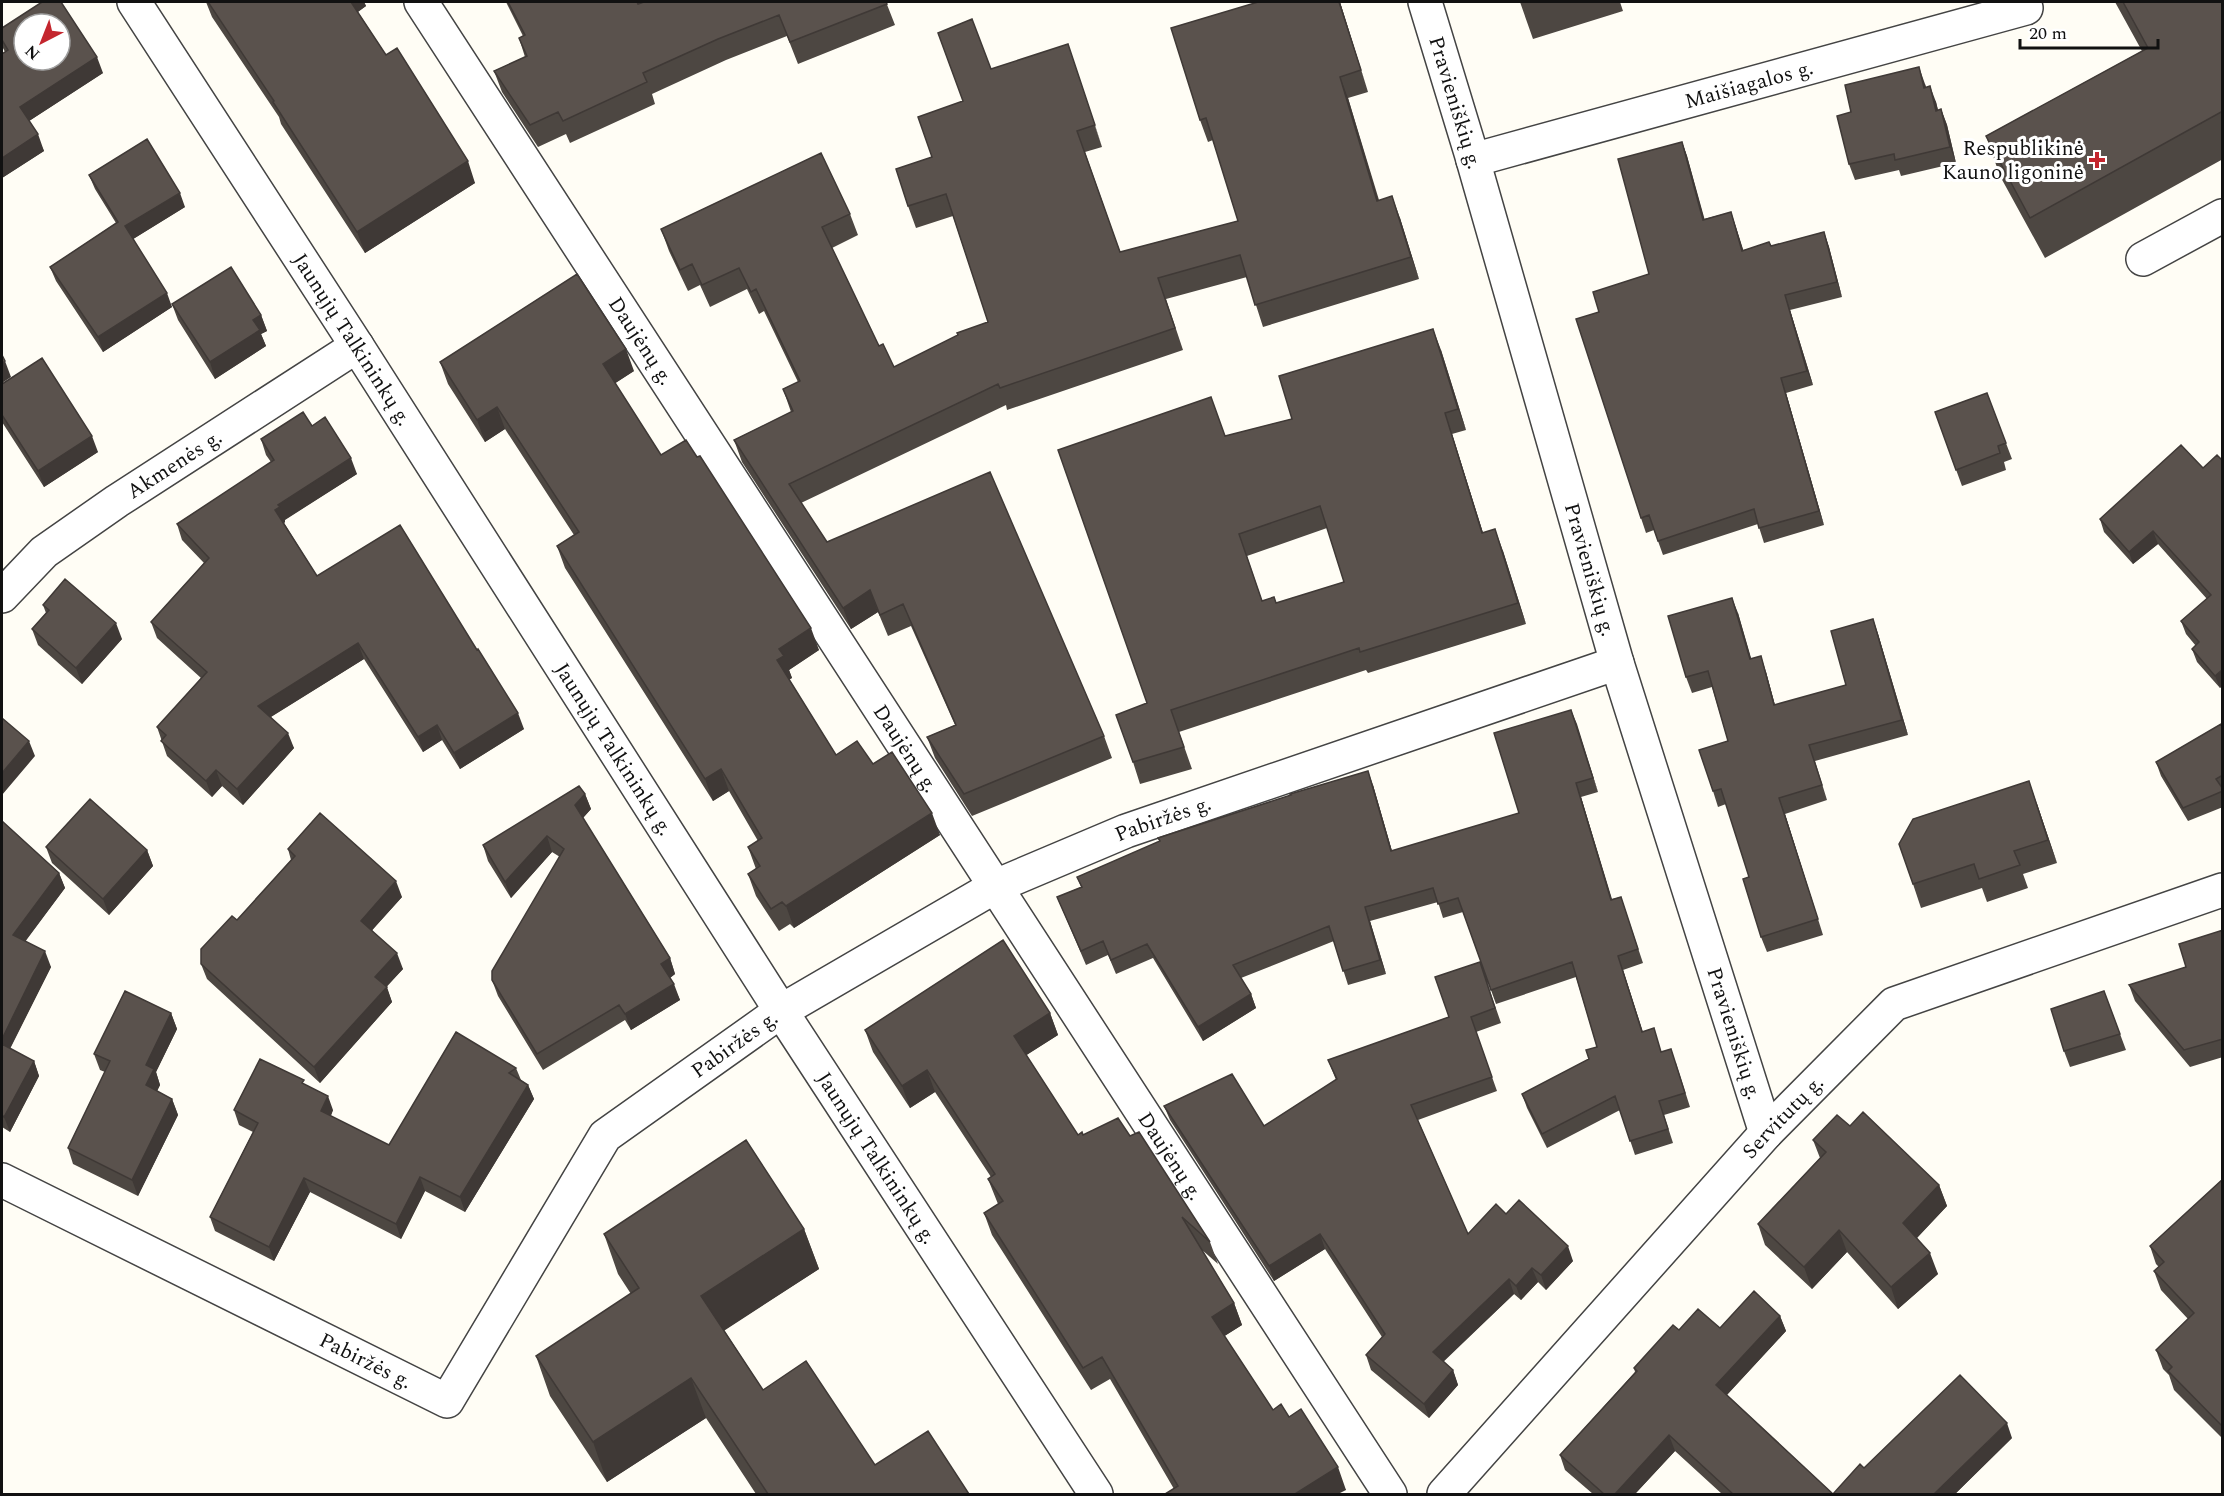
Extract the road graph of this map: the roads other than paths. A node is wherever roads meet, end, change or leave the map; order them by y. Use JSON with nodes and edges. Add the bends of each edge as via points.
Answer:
{"nodes":[{"id":1,"x":134,"y":2,"type":"edge"},
{"id":2,"x":421,"y":2,"type":"edge"},
{"id":3,"x":1425,"y":2,"type":"edge"},
{"id":4,"x":2026,"y":8,"type":"dead end"},
{"id":5,"x":1473,"y":160,"type":"junction"},
{"id":6,"x":2223,"y":216,"type":"edge"},
{"id":7,"x":2143,"y":259,"type":"dead end"},
{"id":8,"x":357,"y":346,"type":"junction"},
{"id":9,"x":2,"y":596,"type":"edge"},
{"id":10,"x":1617,"y":663,"type":"junction"},
{"id":11,"x":996,"y":886,"type":"junction"},
{"id":12,"x":2223,"y":890,"type":"edge"},
{"id":13,"x":781,"y":1011,"type":"junction"},
{"id":14,"x":1766,"y":1133,"type":"junction"},
{"id":15,"x":2,"y":1180,"type":"edge"},
{"id":16,"x":1096,"y":1494,"type":"edge"},
{"id":17,"x":1390,"y":1494,"type":"edge"},
{"id":18,"x":1444,"y":1494,"type":"edge"}],
"edges":[{"from":1,"to":8,"type":"street","name":"Jaunųjų Talkininkų g."},
{"from":2,"to":11,"type":"street","name":"Daujėnų g."},
{"from":3,"to":5,"type":"street","name":"Pravieniškių g."},
{"from":4,"to":5,"type":"street","name":"Maišiagalos g."},
{"from":5,"to":10,"type":"street","name":"Pravieniškių g."},
{"from":6,"to":7,"type":"street"},
{"from":8,"to":9,"type":"street","name":"Akmenės g.","via":[[44,552]]},
{"from":8,"to":13,"type":"street","name":"Jaunųjų Talkininkų g."},
{"from":10,"to":11,"type":"street","name":"Pabiržės g.","via":[[1126,831]]},
{"from":10,"to":14,"type":"street","name":"Pravieniškių g."},
{"from":11,"to":13,"type":"street","name":"Pabiržės g."},
{"from":11,"to":17,"type":"street","name":"Daujėnų g."},
{"from":12,"to":14,"type":"street","name":"Servitutų g.","via":[[1894,1004]]},
{"from":13,"to":15,"type":"street","name":"Pabiržės g.","via":[[605,1136],[447,1401]]},
{"from":13,"to":16,"type":"street","name":"Jaunųjų Talkininkų g."},
{"from":14,"to":18,"type":"street","name":"Servitutų g."}]}
